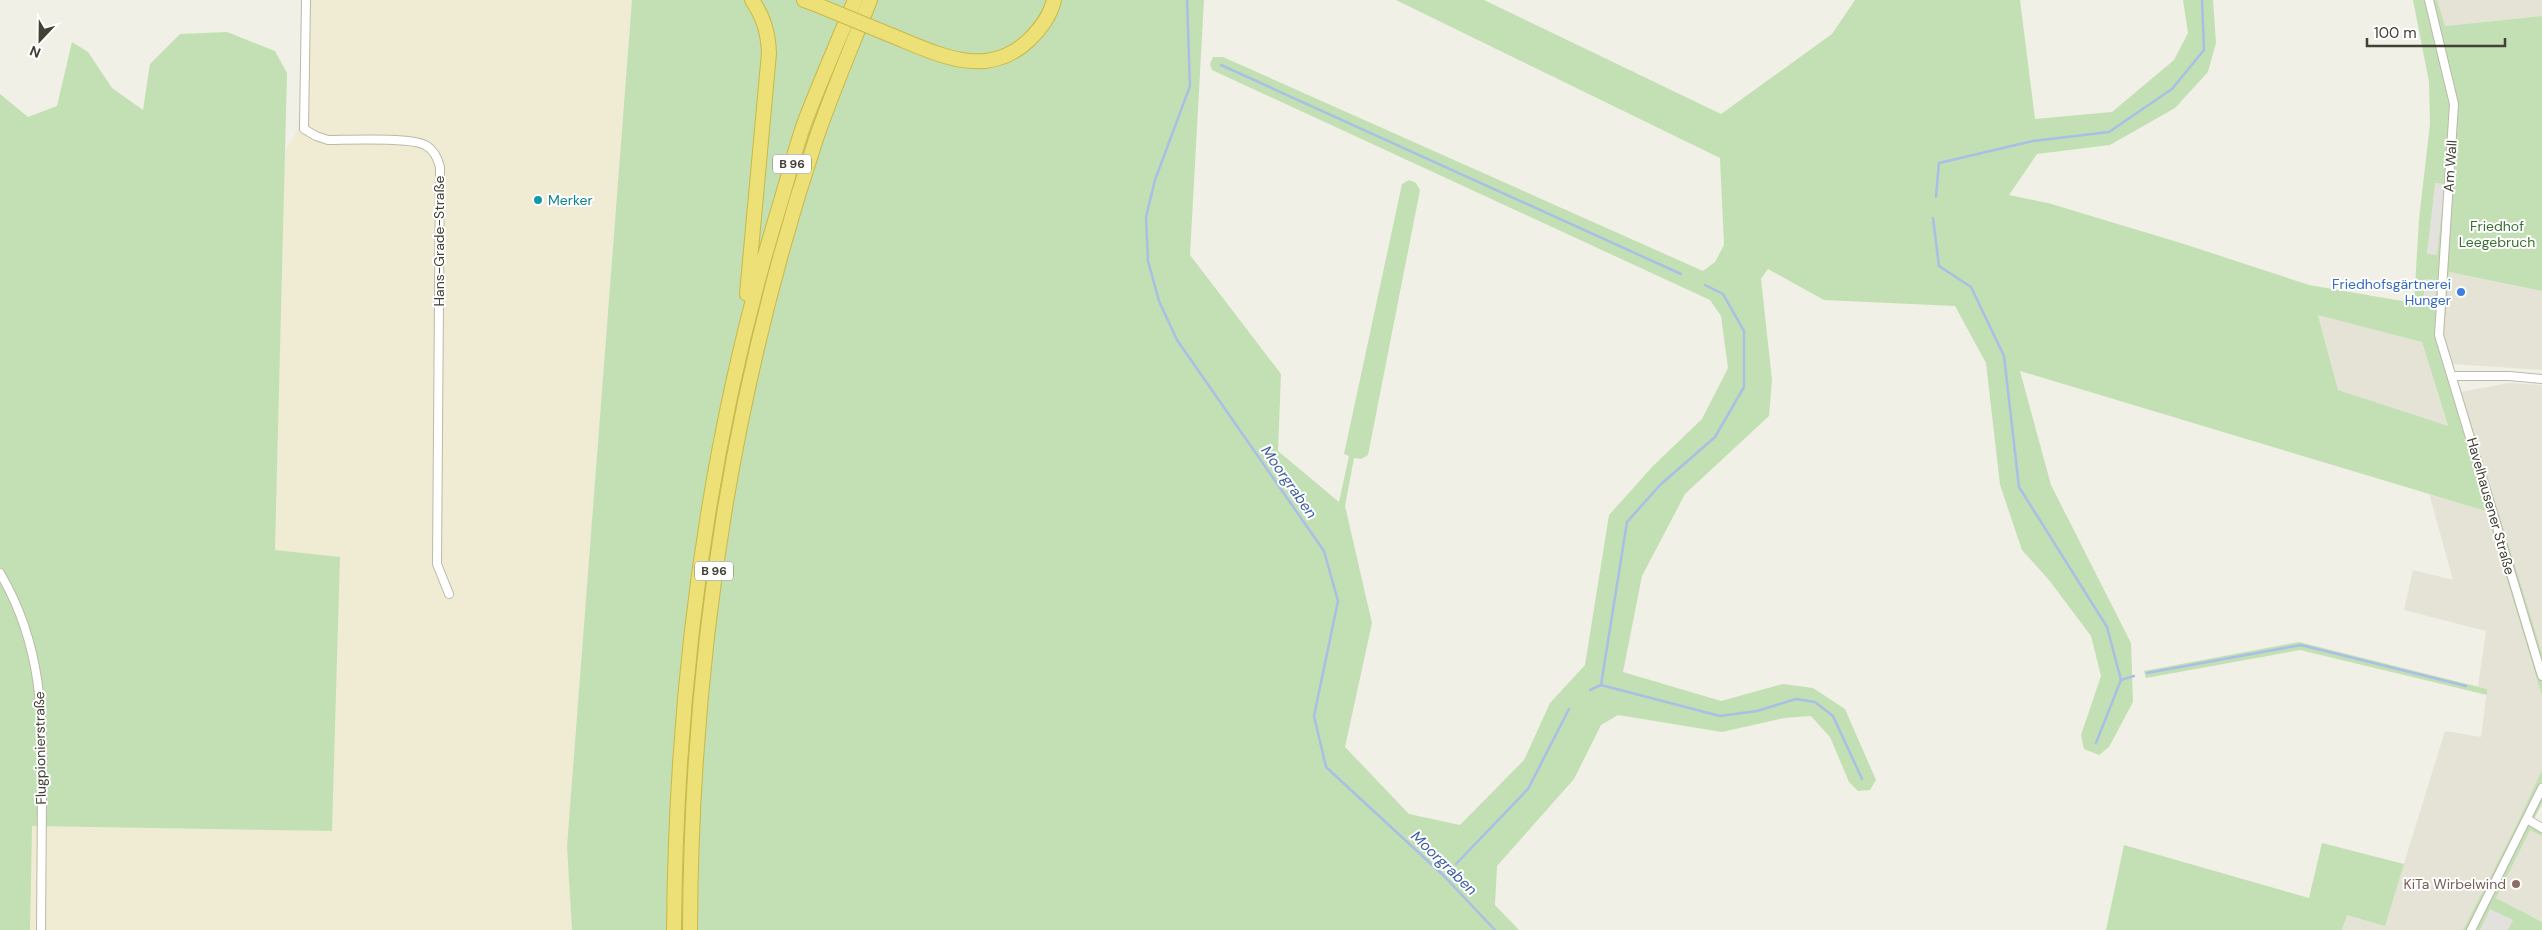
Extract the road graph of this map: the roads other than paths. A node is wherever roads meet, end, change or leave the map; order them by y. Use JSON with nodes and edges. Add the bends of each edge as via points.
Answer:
{"nodes":[{"id":1,"x":306,"y":0,"type":"edge"},
{"id":2,"x":752,"y":0,"type":"edge"},
{"id":3,"x":804,"y":0,"type":"edge"},
{"id":4,"x":855,"y":0,"type":"edge"},
{"id":5,"x":870,"y":0,"type":"edge"},
{"id":6,"x":1054,"y":0,"type":"edge"},
{"id":7,"x":2429,"y":0,"type":"edge"},
{"id":8,"x":744,"y":332,"type":"junction"},
{"id":9,"x":2439,"y":335,"type":"joint"},
{"id":10,"x":2452,"y":376,"type":"junction"},
{"id":11,"x":2542,"y":379,"type":"edge"},
{"id":12,"x":0,"y":574,"type":"edge"},
{"id":13,"x":449,"y":594,"type":"dead end"},
{"id":14,"x":2542,"y":676,"type":"edge"},
{"id":15,"x":2542,"y":788,"type":"edge"},
{"id":16,"x":2527,"y":819,"type":"junction"},
{"id":17,"x":2542,"y":828,"type":"edge"},
{"id":18,"x":41,"y":930,"type":"edge"},
{"id":19,"x":674,"y":930,"type":"edge"},
{"id":20,"x":690,"y":930,"type":"edge"},
{"id":21,"x":2471,"y":930,"type":"edge"}],
"edges":[{"from":1,"to":13,"type":"street","name":"Hans-Grade-Straße","via":[[304,129],[328,140],[424,144],[435,153],[440,166],[437,564]]},
{"from":2,"to":8,"type":"highway","via":[[763,16],[769,53]]},
{"from":3,"to":6,"type":"highway","bridge":true,"via":[[888,34],[959,59],[977,62],[993,61],[1010,54],[1036,33],[1049,16]]},
{"from":4,"to":8,"type":"highway","number":"B 96","via":[[804,125]]},
{"from":5,"to":20,"type":"highway","number":"B 96","via":[[817,136],[769,298],[740,417],[708,613],[696,747]]},
{"from":7,"to":9,"type":"street","name":"Am Wall","via":[[2454,104]]},
{"from":8,"to":19,"type":"highway","number":"B 96","via":[[726,415],[693,610],[681,746]]},
{"from":9,"to":10,"type":"street","name":"Havelhausener Straße"},
{"from":10,"to":11,"type":"street"},
{"from":10,"to":14,"type":"street","name":"Havelhausener Straße"},
{"from":12,"to":18,"type":"street","name":"Flugpionierstraße","via":[[21,614],[32,649],[40,694]]},
{"from":15,"to":16,"type":"street"},
{"from":16,"to":17,"type":"street"},
{"from":16,"to":21,"type":"street"}]}
